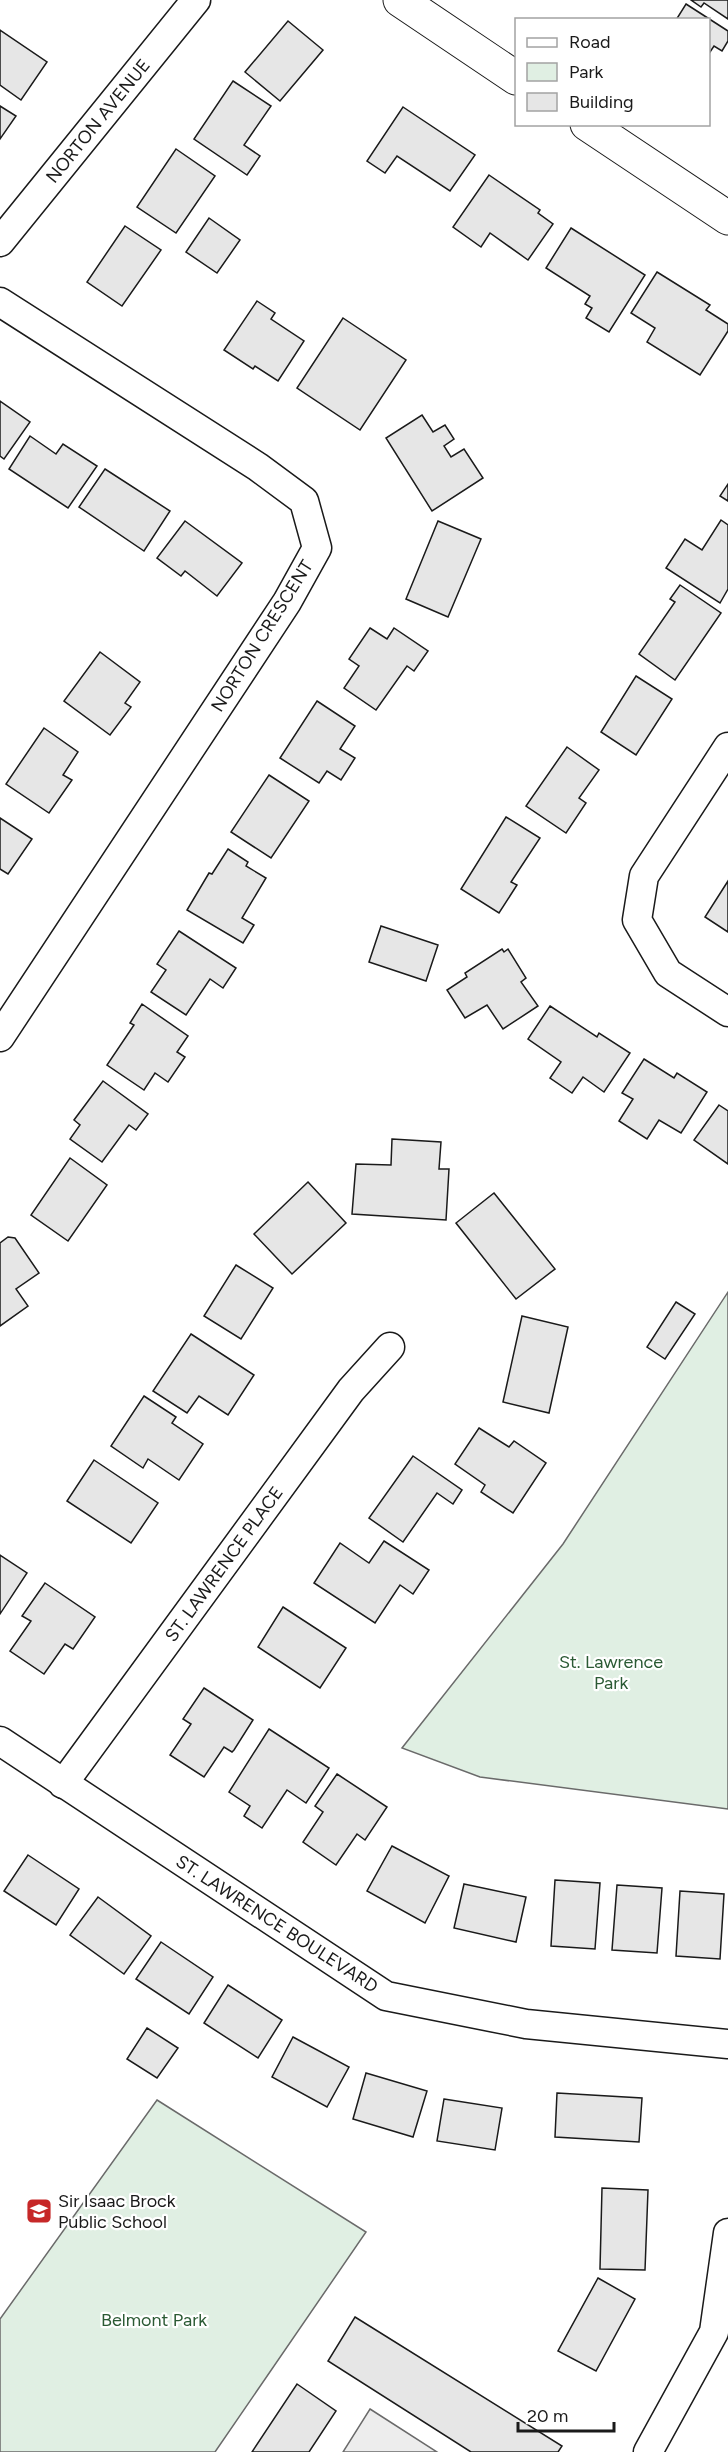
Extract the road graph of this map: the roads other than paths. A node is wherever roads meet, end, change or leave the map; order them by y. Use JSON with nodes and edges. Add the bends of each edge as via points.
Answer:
{"nodes":[{"id":1,"x":196,"y":0,"type":"edge"},
{"id":2,"x":400,"y":0,"type":"edge"},
{"id":3,"x":515,"y":77,"type":"edge"},
{"id":4,"x":590,"y":126,"type":"edge"},
{"id":5,"x":725,"y":209,"type":"edge"},
{"id":6,"x":0,"y":242,"type":"edge"},
{"id":7,"x":0,"y":302,"type":"edge"},
{"id":8,"x":728,"y":747,"type":"edge"},
{"id":9,"x":728,"y":1012,"type":"edge"},
{"id":10,"x":0,"y":1037,"type":"edge"},
{"id":11,"x":390,"y":1347,"type":"dead end"},
{"id":12,"x":0,"y":1741,"type":"edge"},
{"id":13,"x":63,"y":1784,"type":"junction"},
{"id":14,"x":728,"y":2044,"type":"edge"},
{"id":15,"x":728,"y":2233,"type":"edge"},
{"id":16,"x":648,"y":2452,"type":"edge"}],
"edges":[{"from":1,"to":6,"type":"street","name":"NORTON AVENUE"},
{"from":2,"to":3,"type":"street"},
{"from":4,"to":5,"type":"street"},
{"from":7,"to":10,"type":"street","name":"NORTON CRESCENT","via":[[258,467],[304,501],[317,548],[287,602]]},
{"from":8,"to":9,"type":"street","via":[[644,876],[637,920],[668,972]]},
{"from":11,"to":13,"type":"street","name":"ST. LAWRENCE PLACE","via":[[351,1390]]},
{"from":12,"to":13,"type":"street","name":"ST. LAWRENCE BOULEVARD"},
{"from":13,"to":14,"type":"street","name":"ST. LAWRENCE BOULEVARD","via":[[386,1996],[526,2024]]},
{"from":15,"to":16,"type":"street","via":[[714,2332]]}]}
